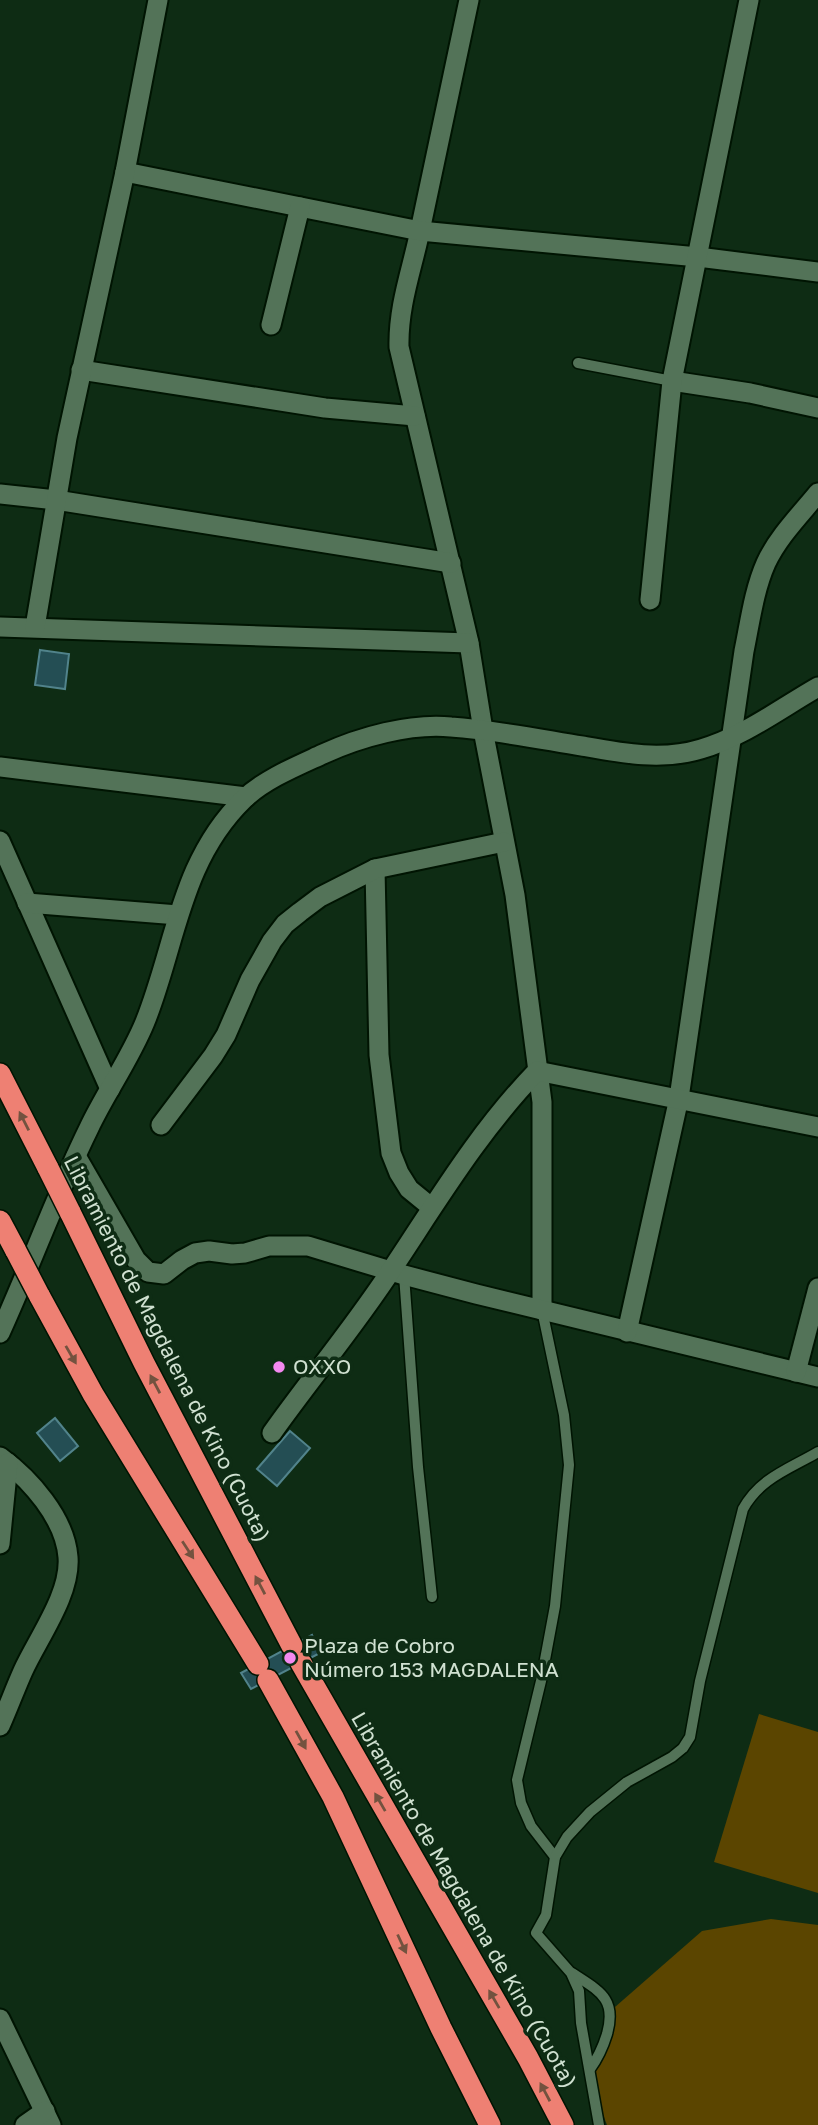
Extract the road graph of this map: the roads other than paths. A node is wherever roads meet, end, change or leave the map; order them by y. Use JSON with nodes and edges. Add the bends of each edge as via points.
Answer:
{"nodes":[{"id":1,"x":158,"y":0,"type":"edge"},
{"id":2,"x":469,"y":0,"type":"edge"},
{"id":3,"x":749,"y":0,"type":"edge"},
{"id":4,"x":125,"y":172,"type":"junction"},
{"id":5,"x":300,"y":207,"type":"junction"},
{"id":6,"x":420,"y":231,"type":"junction"},
{"id":7,"x":698,"y":257,"type":"junction"},
{"id":8,"x":818,"y":272,"type":"edge"},
{"id":9,"x":271,"y":325,"type":"dead end"},
{"id":10,"x":578,"y":363,"type":"dead end"},
{"id":11,"x":81,"y":370,"type":"junction"},
{"id":12,"x":672,"y":381,"type":"junction"},
{"id":13,"x":818,"y":408,"type":"edge"},
{"id":14,"x":415,"y":416,"type":"junction"},
{"id":15,"x":818,"y":493,"type":"edge"},
{"id":16,"x":0,"y":494,"type":"edge"},
{"id":17,"x":57,"y":500,"type":"junction"},
{"id":18,"x":451,"y":564,"type":"junction"},
{"id":19,"x":650,"y":600,"type":"dead end"},
{"id":20,"x":0,"y":627,"type":"edge"},
{"id":21,"x":35,"y":627,"type":"junction"},
{"id":22,"x":469,"y":643,"type":"junction"},
{"id":23,"x":818,"y":687,"type":"edge"},
{"id":24,"x":483,"y":730,"type":"junction"},
{"id":25,"x":733,"y":736,"type":"junction"},
{"id":26,"x":0,"y":767,"type":"edge"},
{"id":27,"x":246,"y":797,"type":"junction"},
{"id":28,"x":0,"y":841,"type":"edge"},
{"id":29,"x":504,"y":842,"type":"junction"},
{"id":30,"x":375,"y":869,"type":"junction"},
{"id":31,"x":27,"y":903,"type":"junction"},
{"id":32,"x":178,"y":915,"type":"junction"},
{"id":33,"x":537,"y":1072,"type":"junction"},
{"id":34,"x":0,"y":1074,"type":"edge"},
{"id":35,"x":110,"y":1089,"type":"junction"},
{"id":36,"x":679,"y":1098,"type":"junction"},
{"id":37,"x":161,"y":1125,"type":"dead end"},
{"id":38,"x":818,"y":1126,"type":"edge"},
{"id":39,"x":76,"y":1156,"type":"junction"},
{"id":40,"x":431,"y":1207,"type":"junction"},
{"id":41,"x":0,"y":1221,"type":"edge"},
{"id":42,"x":398,"y":1273,"type":"junction"},
{"id":43,"x":818,"y":1288,"type":"edge"},
{"id":44,"x":542,"y":1310,"type":"junction"},
{"id":45,"x":627,"y":1332,"type":"junction"},
{"id":46,"x":0,"y":1333,"type":"edge"},
{"id":47,"x":796,"y":1371,"type":"junction"},
{"id":48,"x":818,"y":1377,"type":"edge"},
{"id":49,"x":272,"y":1433,"type":"dead end"},
{"id":50,"x":818,"y":1452,"type":"edge"},
{"id":51,"x":4,"y":1460,"type":"edge"},
{"id":52,"x":1,"y":1531,"type":"edge"},
{"id":53,"x":432,"y":1597,"type":"dead end"},
{"id":54,"x":0,"y":1726,"type":"edge"},
{"id":55,"x":555,"y":1857,"type":"junction"},
{"id":56,"x":571,"y":1973,"type":"junction"},
{"id":57,"x":0,"y":2019,"type":"edge"},
{"id":58,"x":590,"y":2069,"type":"junction"},
{"id":59,"x":48,"y":2118,"type":"edge"},
{"id":60,"x":26,"y":2125,"type":"edge"},
{"id":61,"x":490,"y":2125,"type":"edge"},
{"id":62,"x":563,"y":2125,"type":"edge"},
{"id":63,"x":600,"y":2125,"type":"edge"}],
"edges":[{"from":1,"to":4,"type":"street"},
{"from":2,"to":6,"type":"street"},
{"from":3,"to":7,"type":"street"},
{"from":4,"to":5,"type":"street"},
{"from":4,"to":11,"type":"street"},
{"from":5,"to":6,"type":"street"},
{"from":5,"to":9,"type":"street"},
{"from":6,"to":7,"type":"street"},
{"from":6,"to":14,"type":"street","via":[[398,322]]},
{"from":7,"to":8,"type":"street"},
{"from":7,"to":12,"type":"street"},
{"from":10,"to":12,"type":"lane"},
{"from":11,"to":14,"type":"street","via":[[326,408]]},
{"from":11,"to":17,"type":"street"},
{"from":12,"to":13,"type":"street"},
{"from":12,"to":19,"type":"street"},
{"from":14,"to":18,"type":"street"},
{"from":15,"to":25,"type":"street","via":[[779,541],[758,584]]},
{"from":16,"to":17,"type":"street"},
{"from":17,"to":18,"type":"street"},
{"from":17,"to":21,"type":"street"},
{"from":18,"to":22,"type":"street"},
{"from":20,"to":21,"type":"street"},
{"from":21,"to":22,"type":"street"},
{"from":22,"to":24,"type":"street"},
{"from":23,"to":25,"type":"street"},
{"from":24,"to":25,"type":"street","via":[[636,756],[701,750]]},
{"from":24,"to":27,"type":"street","via":[[446,726],[388,732],[341,745],[277,776]]},
{"from":24,"to":29,"type":"street"},
{"from":25,"to":36,"type":"street"},
{"from":26,"to":27,"type":"street"},
{"from":27,"to":32,"type":"street","via":[[221,824]]},
{"from":28,"to":31,"type":"street"},
{"from":29,"to":30,"type":"street"},
{"from":29,"to":33,"type":"street"},
{"from":30,"to":37,"type":"street","via":[[320,897],[285,924],[250,980],[226,1035]]},
{"from":30,"to":40,"type":"street","via":[[379,1055],[391,1153],[409,1189]]},
{"from":31,"to":32,"type":"street"},
{"from":31,"to":35,"type":"street"},
{"from":32,"to":35,"type":"street","via":[[146,1020]]},
{"from":33,"to":36,"type":"street"},
{"from":33,"to":40,"type":"street","via":[[500,1111]]},
{"from":33,"to":44,"type":"street","via":[[542,1102]]},
{"from":62,"to":34,"type":"highway","name":"Libramiento de Magdalena de Kino (Cuota)","one_way":true,"bridge":true,"via":[[296,1654]]},
{"from":35,"to":39,"type":"street"},
{"from":36,"to":38,"type":"street"},
{"from":36,"to":45,"type":"street"},
{"from":39,"to":42,"type":"street","via":[[136,1261],[148,1272],[164,1274],[195,1253],[245,1253],[288,1244]]},
{"from":39,"to":46,"type":"street"},
{"from":40,"to":42,"type":"street"},
{"from":41,"to":61,"type":"highway","one_way":true,"bridge":true,"via":[[100,1405],[263,1672],[333,1797]]},
{"from":42,"to":44,"type":"street"},
{"from":42,"to":49,"type":"street"},
{"from":42,"to":53,"type":"lane"},
{"from":43,"to":47,"type":"street"},
{"from":44,"to":45,"type":"street"},
{"from":44,"to":55,"type":"lane","via":[[564,1415],[569,1465],[555,1606],[517,1780],[531,1826]]},
{"from":45,"to":47,"type":"street"},
{"from":47,"to":48,"type":"street"},
{"from":50,"to":55,"type":"lane","via":[[768,1480],[751,1493],[743,1509],[690,1737],[683,1748],[590,1812]]},
{"from":51,"to":52,"type":"street"},
{"from":51,"to":54,"type":"street","via":[[26,1479],[57,1523],[69,1558],[67,1577],[52,1614]]},
{"from":55,"to":56,"type":"lane","via":[[546,1915],[536,1933]]},
{"from":56,"to":58,"type":"lane","via":[[579,1991]]},
{"from":56,"to":58,"type":"lane","via":[[604,1997],[611,2012],[605,2041]]},
{"from":57,"to":59,"type":"street"},
{"from":58,"to":63,"type":"lane"},
{"from":59,"to":60,"type":"street"}]}
